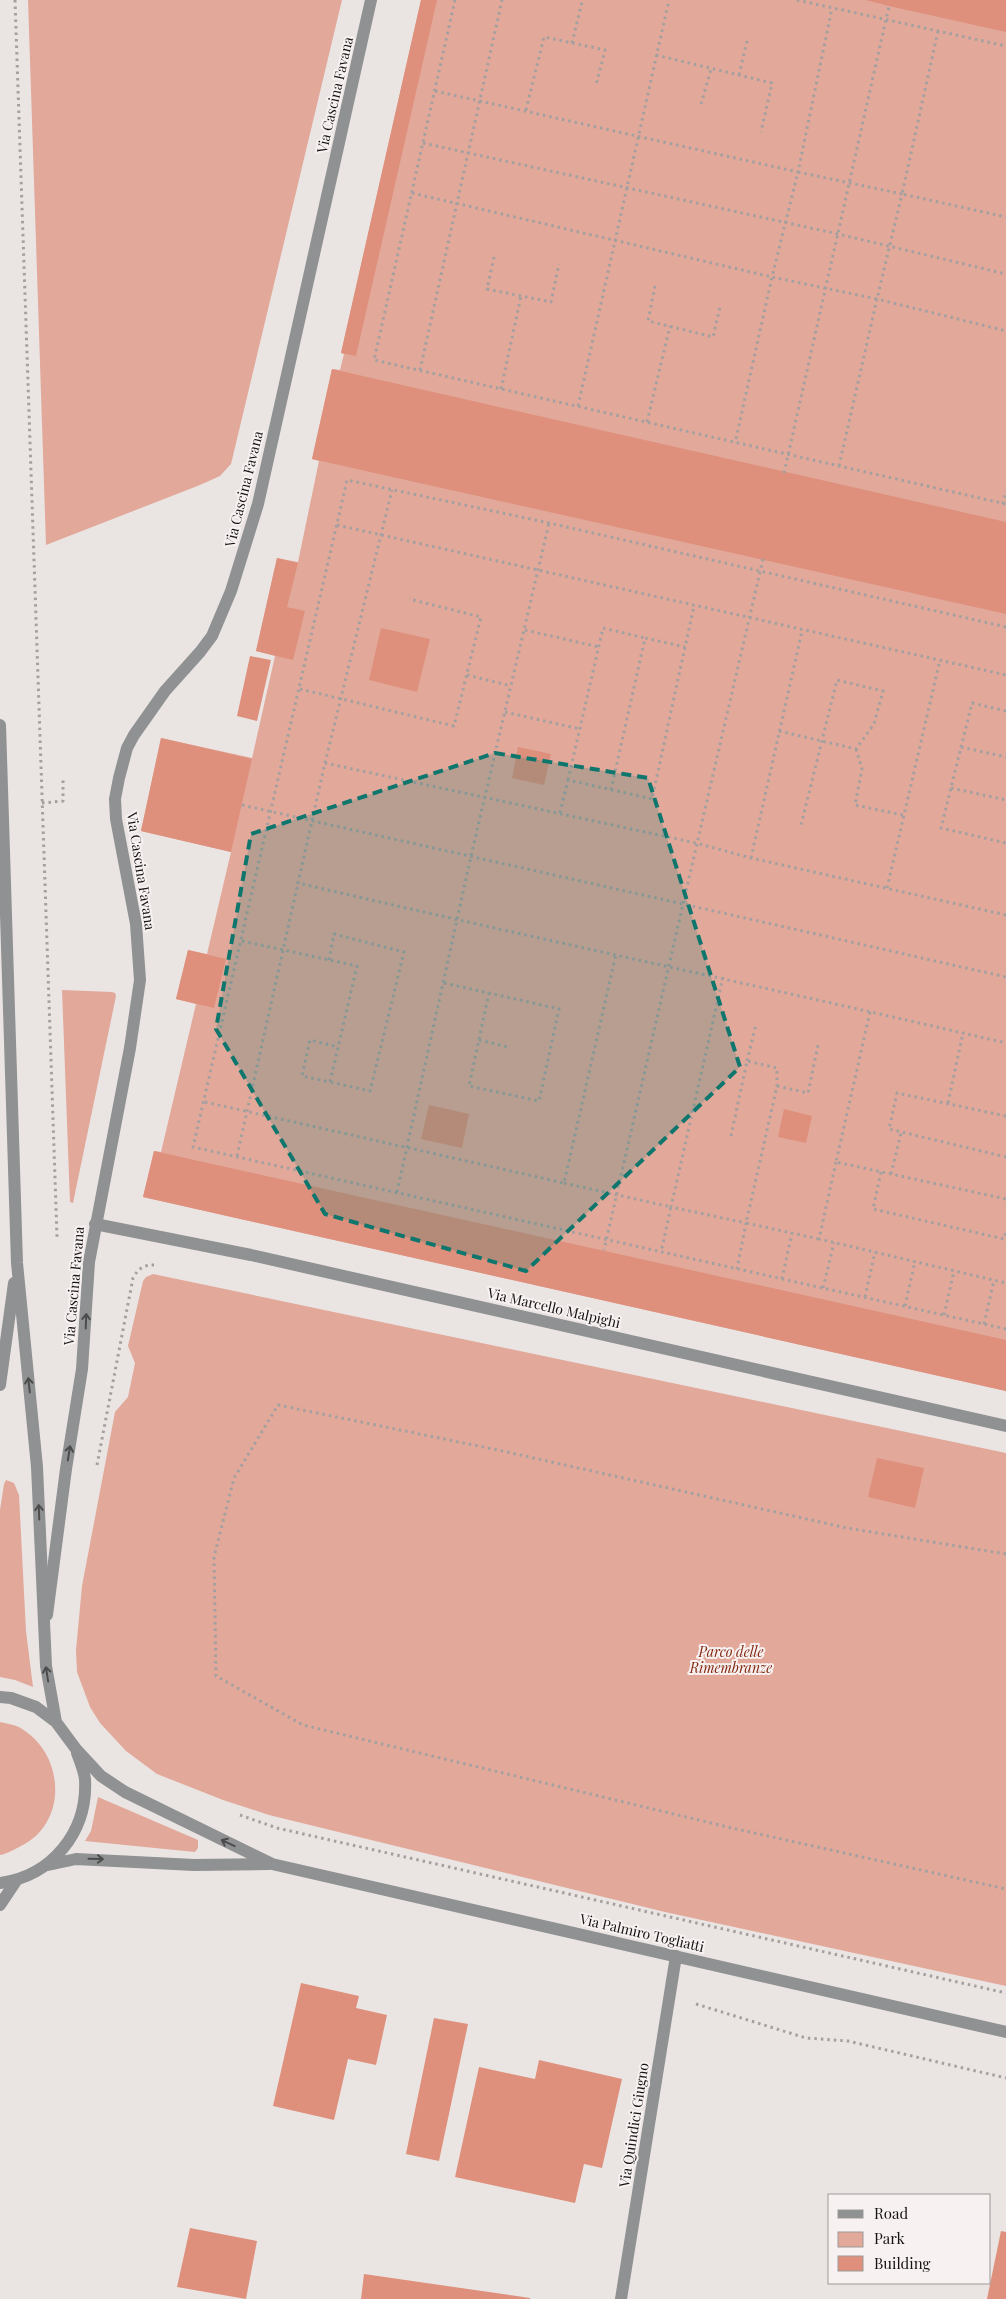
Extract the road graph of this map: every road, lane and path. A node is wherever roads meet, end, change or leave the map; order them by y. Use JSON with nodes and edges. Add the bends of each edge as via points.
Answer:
{"nodes":[{"id":1,"x":16,"y":0,"type":"edge"},
{"id":2,"x":371,"y":0,"type":"edge"},
{"id":3,"x":455,"y":0,"type":"edge"},
{"id":4,"x":502,"y":0,"type":"edge"},
{"id":5,"x":669,"y":0,"type":"edge"},
{"id":6,"x":797,"y":0,"type":"edge"},
{"id":7,"x":582,"y":2,"type":"dead end"},
{"id":8,"x":889,"y":6,"type":"dead end"},
{"id":9,"x":832,"y":8,"type":"junction"},
{"id":10,"x":886,"y":20,"type":"junction"},
{"id":11,"x":938,"y":31,"type":"junction"},
{"id":12,"x":747,"y":41,"type":"dead end"},
{"id":13,"x":572,"y":43,"type":"junction"},
{"id":14,"x":1006,"y":46,"type":"edge"},
{"id":15,"x":656,"y":55,"type":"junction"},
{"id":16,"x":711,"y":69,"type":"junction"},
{"id":17,"x":739,"y":75,"type":"junction"},
{"id":18,"x":596,"y":85,"type":"dead end"},
{"id":19,"x":434,"y":91,"type":"junction"},
{"id":20,"x":480,"y":100,"type":"junction"},
{"id":21,"x":701,"y":104,"type":"dead end"},
{"id":22,"x":526,"y":110,"type":"junction"},
{"id":23,"x":760,"y":132,"type":"dead end"},
{"id":24,"x":638,"y":135,"type":"junction"},
{"id":25,"x":423,"y":143,"type":"junction"},
{"id":26,"x":468,"y":153,"type":"junction"},
{"id":27,"x":798,"y":172,"type":"junction"},
{"id":28,"x":849,"y":183,"type":"junction"},
{"id":29,"x":627,"y":188,"type":"junction"},
{"id":30,"x":412,"y":193,"type":"junction"},
{"id":31,"x":902,"y":194,"type":"junction"},
{"id":32,"x":458,"y":203,"type":"junction"},
{"id":33,"x":1006,"y":218,"type":"edge"},
{"id":34,"x":786,"y":223,"type":"junction"},
{"id":35,"x":838,"y":234,"type":"junction"},
{"id":36,"x":614,"y":240,"type":"junction"},
{"id":37,"x":889,"y":247,"type":"junction"},
{"id":38,"x":494,"y":257,"type":"dead end"},
{"id":39,"x":559,"y":264,"type":"dead end"},
{"id":40,"x":1006,"y":274,"type":"edge"},
{"id":41,"x":772,"y":277,"type":"junction"},
{"id":42,"x":655,"y":286,"type":"dead end"},
{"id":43,"x":825,"y":288,"type":"junction"},
{"id":44,"x":521,"y":296,"type":"junction"},
{"id":45,"x":877,"y":299,"type":"junction"},
{"id":46,"x":720,"y":307,"type":"dead end"},
{"id":47,"x":670,"y":326,"type":"junction"},
{"id":48,"x":1006,"y":331,"type":"edge"},
{"id":49,"x":420,"y":370,"type":"junction"},
{"id":50,"x":501,"y":389,"type":"junction"},
{"id":51,"x":578,"y":406,"type":"junction"},
{"id":52,"x":647,"y":422,"type":"junction"},
{"id":53,"x":735,"y":443,"type":"junction"},
{"id":54,"x":788,"y":455,"type":"junction"},
{"id":55,"x":839,"y":466,"type":"junction"},
{"id":56,"x":784,"y":473,"type":"dead end"},
{"id":57,"x":392,"y":490,"type":"junction"},
{"id":58,"x":1006,"y":491,"type":"edge"},
{"id":59,"x":1005,"y":504,"type":"edge"},
{"id":60,"x":548,"y":523,"type":"junction"},
{"id":61,"x":337,"y":525,"type":"junction"},
{"id":62,"x":381,"y":535,"type":"junction"},
{"id":63,"x":763,"y":559,"type":"dead end"},
{"id":64,"x":538,"y":569,"type":"junction"},
{"id":65,"x":760,"y":572,"type":"junction"},
{"id":66,"x":410,"y":600,"type":"dead end"},
{"id":67,"x":694,"y":606,"type":"junction"},
{"id":68,"x":749,"y":618,"type":"junction"},
{"id":69,"x":1006,"y":627,"type":"edge"},
{"id":70,"x":525,"y":630,"type":"junction"},
{"id":71,"x":802,"y":631,"type":"junction"},
{"id":72,"x":645,"y":638,"type":"junction"},
{"id":73,"x":599,"y":647,"type":"junction"},
{"id":74,"x":685,"y":647,"type":"junction"},
{"id":75,"x":940,"y":660,"type":"junction"},
{"id":76,"x":467,"y":675,"type":"junction"},
{"id":77,"x":1006,"y":675,"type":"edge"},
{"id":78,"x":511,"y":686,"type":"junction"},
{"id":79,"x":300,"y":689,"type":"junction"},
{"id":80,"x":340,"y":698,"type":"junction"},
{"id":81,"x":1006,"y":711,"type":"edge"},
{"id":82,"x":505,"y":712,"type":"junction"},
{"id":83,"x":0,"y":725,"type":"edge"},
{"id":84,"x":580,"y":729,"type":"junction"},
{"id":85,"x":780,"y":731,"type":"junction"},
{"id":86,"x":823,"y":740,"type":"junction"},
{"id":87,"x":961,"y":747,"type":"junction"},
{"id":88,"x":856,"y":749,"type":"junction"},
{"id":89,"x":1006,"y":757,"type":"edge"},
{"id":90,"x":325,"y":763,"type":"junction"},
{"id":91,"x":63,"y":780,"type":"dead end"},
{"id":92,"x":568,"y":780,"type":"junction"},
{"id":93,"x":951,"y":788,"type":"junction"},
{"id":94,"x":611,"y":790,"type":"junction"},
{"id":95,"x":485,"y":797,"type":"junction"},
{"id":96,"x":1006,"y":800,"type":"edge"},
{"id":97,"x":42,"y":803,"type":"junction"},
{"id":98,"x":242,"y":804,"type":"dead end"},
{"id":99,"x":271,"y":811,"type":"junction"},
{"id":100,"x":560,"y":813,"type":"junction"},
{"id":101,"x":903,"y":815,"type":"junction"},
{"id":102,"x":311,"y":820,"type":"junction"},
{"id":103,"x":801,"y":825,"type":"dead end"},
{"id":104,"x":696,"y":843,"type":"junction"},
{"id":105,"x":1006,"y":843,"type":"edge"},
{"id":106,"x":471,"y":856,"type":"junction"},
{"id":107,"x":750,"y":858,"type":"junction"},
{"id":108,"x":298,"y":882,"type":"junction"},
{"id":109,"x":887,"y":888,"type":"junction"},
{"id":110,"x":683,"y":904,"type":"junction"},
{"id":111,"x":1006,"y":915,"type":"edge"},
{"id":112,"x":456,"y":920,"type":"junction"},
{"id":113,"x":242,"y":941,"type":"junction"},
{"id":114,"x":282,"y":950,"type":"junction"},
{"id":115,"x":616,"y":954,"type":"junction"},
{"id":116,"x":329,"y":960,"type":"junction"},
{"id":117,"x":668,"y":966,"type":"junction"},
{"id":118,"x":723,"y":977,"type":"junction"},
{"id":119,"x":1006,"y":977,"type":"edge"},
{"id":120,"x":444,"y":983,"type":"junction"},
{"id":121,"x":489,"y":993,"type":"junction"},
{"id":122,"x":870,"y":1012,"type":"junction"},
{"id":123,"x":756,"y":1024,"type":"dead end"},
{"id":124,"x":963,"y":1033,"type":"junction"},
{"id":125,"x":479,"y":1040,"type":"junction"},
{"id":126,"x":1006,"y":1043,"type":"edge"},
{"id":127,"x":818,"y":1045,"type":"dead end"},
{"id":128,"x":338,"y":1046,"type":"junction"},
{"id":129,"x":508,"y":1047,"type":"dead end"},
{"id":130,"x":747,"y":1061,"type":"junction"},
{"id":131,"x":330,"y":1082,"type":"junction"},
{"id":132,"x":778,"y":1086,"type":"junction"},
{"id":133,"x":205,"y":1102,"type":"junction"},
{"id":134,"x":948,"y":1103,"type":"junction"},
{"id":135,"x":247,"y":1112,"type":"junction"},
{"id":136,"x":1006,"y":1116,"type":"edge"},
{"id":137,"x":901,"y":1132,"type":"junction"},
{"id":138,"x":730,"y":1136,"type":"dead end"},
{"id":139,"x":406,"y":1147,"type":"junction"},
{"id":140,"x":237,"y":1156,"type":"junction"},
{"id":141,"x":1006,"y":1157,"type":"edge"},
{"id":142,"x":836,"y":1162,"type":"junction"},
{"id":143,"x":881,"y":1172,"type":"junction"},
{"id":144,"x":891,"y":1174,"type":"junction"},
{"id":145,"x":564,"y":1183,"type":"junction"},
{"id":146,"x":397,"y":1192,"type":"junction"},
{"id":147,"x":618,"y":1194,"type":"junction"},
{"id":148,"x":1006,"y":1200,"type":"edge"},
{"id":149,"x":671,"y":1207,"type":"junction"},
{"id":150,"x":746,"y":1223,"type":"junction"},
{"id":151,"x":95,"y":1224,"type":"junction"},
{"id":152,"x":1006,"y":1232,"type":"edge"},
{"id":153,"x":792,"y":1233,"type":"junction"},
{"id":154,"x":56,"y":1237,"type":"dead end"},
{"id":155,"x":607,"y":1239,"type":"junction"},
{"id":156,"x":819,"y":1239,"type":"junction"},
{"id":157,"x":834,"y":1242,"type":"junction"},
{"id":158,"x":604,"y":1250,"type":"dead end"},
{"id":159,"x":661,"y":1252,"type":"junction"},
{"id":160,"x":876,"y":1252,"type":"junction"},
{"id":161,"x":915,"y":1261,"type":"junction"},
{"id":162,"x":16,"y":1263,"type":"junction"},
{"id":163,"x":162,"y":1267,"type":"dead end"},
{"id":164,"x":737,"y":1269,"type":"junction"},
{"id":165,"x":954,"y":1271,"type":"junction"},
{"id":166,"x":782,"y":1279,"type":"junction"},
{"id":167,"x":994,"y":1280,"type":"junction"},
{"id":168,"x":1006,"y":1282,"type":"edge"},
{"id":169,"x":823,"y":1288,"type":"junction"},
{"id":170,"x":865,"y":1297,"type":"junction"},
{"id":171,"x":905,"y":1306,"type":"junction"},
{"id":172,"x":944,"y":1315,"type":"junction"},
{"id":173,"x":984,"y":1324,"type":"junction"},
{"id":174,"x":1006,"y":1329,"type":"edge"},
{"id":175,"x":0,"y":1386,"type":"edge"},
{"id":176,"x":1006,"y":1426,"type":"edge"},
{"id":177,"x":95,"y":1472,"type":"dead end"},
{"id":178,"x":1006,"y":1554,"type":"edge"},
{"id":179,"x":44,"y":1640,"type":"junction"},
{"id":180,"x":0,"y":1697,"type":"edge"},
{"id":181,"x":56,"y":1722,"type":"junction"},
{"id":182,"x":76,"y":1748,"type":"junction"},
{"id":183,"x":235,"y":1814,"type":"dead end"},
{"id":184,"x":272,"y":1864,"type":"junction"},
{"id":185,"x":48,"y":1865,"type":"junction"},
{"id":186,"x":16,"y":1881,"type":"junction"},
{"id":187,"x":0,"y":1883,"type":"edge"},
{"id":188,"x":1006,"y":1889,"type":"edge"},
{"id":189,"x":0,"y":1905,"type":"edge"},
{"id":190,"x":676,"y":1956,"type":"junction"},
{"id":191,"x":1006,"y":1993,"type":"edge"},
{"id":192,"x":694,"y":2004,"type":"dead end"},
{"id":193,"x":1006,"y":2032,"type":"edge"},
{"id":194,"x":1006,"y":2078,"type":"edge"},
{"id":195,"x":621,"y":2299,"type":"edge"}],
"edges":[{"from":1,"to":97,"type":"path"},
{"from":2,"to":151,"type":"street","name":"Via Cascina Favana","via":[[244,554],[212,636],[165,691],[134,735],[119,778],[116,819],[136,924],[140,980]]},
{"from":3,"to":19,"type":"path"},
{"from":4,"to":20,"type":"path"},
{"from":5,"to":15,"type":"path"},
{"from":6,"to":9,"type":"path"},
{"from":7,"to":13,"type":"path"},
{"from":8,"to":10,"type":"path"},
{"from":9,"to":10,"type":"path"},
{"from":9,"to":27,"type":"path"},
{"from":10,"to":11,"type":"path"},
{"from":10,"to":28,"type":"path"},
{"from":11,"to":14,"type":"path"},
{"from":11,"to":31,"type":"path"},
{"from":12,"to":17,"type":"path"},
{"from":13,"to":18,"type":"path","via":[[605,50]]},
{"from":13,"to":22,"type":"path","via":[[544,37]]},
{"from":15,"to":16,"type":"path"},
{"from":15,"to":24,"type":"path"},
{"from":16,"to":17,"type":"path"},
{"from":16,"to":21,"type":"path"},
{"from":17,"to":23,"type":"path","via":[[772,83]]},
{"from":19,"to":20,"type":"path"},
{"from":19,"to":25,"type":"path"},
{"from":20,"to":22,"type":"path"},
{"from":20,"to":26,"type":"path"},
{"from":22,"to":24,"type":"path"},
{"from":24,"to":27,"type":"path"},
{"from":24,"to":29,"type":"path"},
{"from":25,"to":26,"type":"path"},
{"from":25,"to":30,"type":"path"},
{"from":26,"to":29,"type":"path"},
{"from":26,"to":32,"type":"path"},
{"from":27,"to":28,"type":"path"},
{"from":27,"to":34,"type":"path"},
{"from":28,"to":31,"type":"path"},
{"from":28,"to":35,"type":"path"},
{"from":29,"to":34,"type":"path"},
{"from":29,"to":36,"type":"path"},
{"from":30,"to":32,"type":"path"},
{"from":30,"to":49,"type":"path","via":[[374,360]]},
{"from":31,"to":33,"type":"path"},
{"from":31,"to":37,"type":"path"},
{"from":32,"to":36,"type":"path"},
{"from":32,"to":49,"type":"path"},
{"from":34,"to":35,"type":"path"},
{"from":34,"to":41,"type":"path"},
{"from":35,"to":37,"type":"path"},
{"from":35,"to":43,"type":"path"},
{"from":36,"to":41,"type":"path"},
{"from":36,"to":51,"type":"path"},
{"from":37,"to":40,"type":"path"},
{"from":37,"to":45,"type":"path"},
{"from":38,"to":44,"type":"path","via":[[487,288]]},
{"from":39,"to":44,"type":"path","via":[[551,302]]},
{"from":41,"to":43,"type":"path"},
{"from":41,"to":53,"type":"path"},
{"from":42,"to":47,"type":"path","via":[[648,321]]},
{"from":43,"to":45,"type":"path"},
{"from":43,"to":54,"type":"path"},
{"from":44,"to":50,"type":"path"},
{"from":45,"to":48,"type":"path"},
{"from":45,"to":55,"type":"path"},
{"from":46,"to":47,"type":"path","via":[[713,337]]},
{"from":47,"to":52,"type":"path"},
{"from":49,"to":50,"type":"path"},
{"from":50,"to":51,"type":"path"},
{"from":51,"to":52,"type":"path"},
{"from":52,"to":53,"type":"path"},
{"from":53,"to":54,"type":"path"},
{"from":54,"to":55,"type":"path"},
{"from":54,"to":56,"type":"path"},
{"from":55,"to":59,"type":"path"},
{"from":57,"to":60,"type":"path"},
{"from":57,"to":61,"type":"path","via":[[347,480]]},
{"from":57,"to":62,"type":"path"},
{"from":58,"to":59,"type":"path"},
{"from":60,"to":64,"type":"path"},
{"from":60,"to":65,"type":"path"},
{"from":61,"to":62,"type":"path"},
{"from":61,"to":79,"type":"path"},
{"from":62,"to":64,"type":"path"},
{"from":62,"to":80,"type":"path"},
{"from":63,"to":65,"type":"path"},
{"from":64,"to":67,"type":"path"},
{"from":64,"to":70,"type":"path"},
{"from":65,"to":68,"type":"path"},
{"from":65,"to":69,"type":"path"},
{"from":66,"to":76,"type":"path","via":[[481,616]]},
{"from":67,"to":68,"type":"path"},
{"from":67,"to":74,"type":"path"},
{"from":68,"to":71,"type":"path"},
{"from":68,"to":104,"type":"path"},
{"from":70,"to":73,"type":"path"},
{"from":70,"to":78,"type":"path"},
{"from":71,"to":75,"type":"path"},
{"from":71,"to":85,"type":"path"},
{"from":72,"to":73,"type":"path","via":[[603,628]]},
{"from":72,"to":74,"type":"path"},
{"from":72,"to":94,"type":"path"},
{"from":73,"to":84,"type":"path"},
{"from":74,"to":94,"type":"path","via":[[652,799]]},
{"from":75,"to":77,"type":"path"},
{"from":75,"to":101,"type":"path"},
{"from":76,"to":78,"type":"path"},
{"from":76,"to":80,"type":"path","via":[[454,726]]},
{"from":78,"to":82,"type":"path"},
{"from":79,"to":80,"type":"path"},
{"from":79,"to":99,"type":"path"},
{"from":80,"to":90,"type":"path"},
{"from":81,"to":87,"type":"path","via":[[972,703]]},
{"from":82,"to":84,"type":"path"},
{"from":82,"to":95,"type":"path"},
{"from":83,"to":162,"type":"street"},
{"from":84,"to":92,"type":"path"},
{"from":85,"to":86,"type":"path"},
{"from":85,"to":107,"type":"path"},
{"from":86,"to":88,"type":"path"},
{"from":86,"to":88,"type":"path","via":[[837,680],[883,691],[874,724]]},
{"from":86,"to":103,"type":"path"},
{"from":87,"to":89,"type":"path"},
{"from":87,"to":93,"type":"path"},
{"from":88,"to":101,"type":"path","via":[[862,769],[855,805]]},
{"from":90,"to":95,"type":"path"},
{"from":90,"to":102,"type":"path"},
{"from":91,"to":97,"type":"path","via":[[63,801]]},
{"from":92,"to":94,"type":"path"},
{"from":92,"to":100,"type":"path"},
{"from":93,"to":96,"type":"path"},
{"from":93,"to":105,"type":"path","via":[[941,828]]},
{"from":95,"to":100,"type":"path"},
{"from":95,"to":106,"type":"path"},
{"from":97,"to":154,"type":"path"},
{"from":98,"to":99,"type":"path"},
{"from":99,"to":102,"type":"path"},
{"from":99,"to":113,"type":"path"},
{"from":100,"to":104,"type":"path"},
{"from":101,"to":109,"type":"path"},
{"from":102,"to":106,"type":"path"},
{"from":102,"to":108,"type":"path"},
{"from":104,"to":107,"type":"path"},
{"from":104,"to":110,"type":"path"},
{"from":106,"to":110,"type":"path"},
{"from":106,"to":112,"type":"path"},
{"from":107,"to":109,"type":"path"},
{"from":108,"to":112,"type":"path"},
{"from":108,"to":114,"type":"path"},
{"from":109,"to":111,"type":"path"},
{"from":110,"to":117,"type":"path"},
{"from":110,"to":119,"type":"path"},
{"from":112,"to":115,"type":"path"},
{"from":112,"to":120,"type":"path"},
{"from":113,"to":114,"type":"path"},
{"from":113,"to":133,"type":"path"},
{"from":114,"to":116,"type":"path"},
{"from":114,"to":135,"type":"path"},
{"from":115,"to":117,"type":"path"},
{"from":115,"to":145,"type":"path"},
{"from":116,"to":128,"type":"path","via":[[357,966]]},
{"from":116,"to":131,"type":"path","via":[[334,934],[404,952],[370,1092]]},
{"from":117,"to":118,"type":"path"},
{"from":117,"to":147,"type":"path"},
{"from":118,"to":122,"type":"path"},
{"from":118,"to":149,"type":"path"},
{"from":120,"to":121,"type":"path"},
{"from":120,"to":139,"type":"path"},
{"from":121,"to":125,"type":"path"},
{"from":121,"to":125,"type":"path","via":[[559,1009],[539,1101],[469,1086]]},
{"from":122,"to":124,"type":"path"},
{"from":122,"to":142,"type":"path"},
{"from":123,"to":130,"type":"path"},
{"from":124,"to":126,"type":"path"},
{"from":124,"to":134,"type":"path"},
{"from":125,"to":129,"type":"path"},
{"from":127,"to":132,"type":"path","via":[[808,1093]]},
{"from":128,"to":131,"type":"path"},
{"from":128,"to":131,"type":"path","via":[[310,1040],[302,1076]]},
{"from":130,"to":132,"type":"path","via":[[777,1068]]},
{"from":130,"to":138,"type":"path"},
{"from":132,"to":150,"type":"path"},
{"from":133,"to":135,"type":"path"},
{"from":133,"to":140,"type":"path","via":[[193,1147]]},
{"from":134,"to":136,"type":"path"},
{"from":134,"to":137,"type":"path","via":[[897,1092],[889,1129]]},
{"from":135,"to":139,"type":"path"},
{"from":135,"to":140,"type":"path"},
{"from":137,"to":141,"type":"path"},
{"from":137,"to":144,"type":"path"},
{"from":139,"to":145,"type":"path"},
{"from":139,"to":146,"type":"path"},
{"from":140,"to":146,"type":"path"},
{"from":142,"to":143,"type":"path"},
{"from":142,"to":156,"type":"path"},
{"from":143,"to":144,"type":"path"},
{"from":143,"to":152,"type":"path","via":[[873,1209],[1004,1239]]},
{"from":144,"to":148,"type":"path"},
{"from":145,"to":147,"type":"path"},
{"from":146,"to":155,"type":"path"},
{"from":147,"to":149,"type":"path"},
{"from":147,"to":155,"type":"path"},
{"from":149,"to":150,"type":"path"},
{"from":149,"to":159,"type":"path"},
{"from":150,"to":153,"type":"path"},
{"from":150,"to":164,"type":"path"},
{"from":151,"to":176,"type":"street","name":"Via Marcello Malpighi","via":[[251,1255]]},
{"from":179,"to":151,"type":"street","name":"Via Cascina Favana","one_way":true,"via":[[82,1369],[89,1262]]},
{"from":153,"to":156,"type":"path"},
{"from":153,"to":166,"type":"path"},
{"from":155,"to":158,"type":"path"},
{"from":155,"to":159,"type":"path"},
{"from":156,"to":157,"type":"path"},
{"from":157,"to":160,"type":"path"},
{"from":157,"to":169,"type":"path"},
{"from":159,"to":164,"type":"path"},
{"from":160,"to":161,"type":"path"},
{"from":160,"to":170,"type":"path"},
{"from":161,"to":165,"type":"path"},
{"from":161,"to":171,"type":"path"},
{"from":162,"to":175,"type":"street"},
{"from":179,"to":162,"type":"street","one_way":true,"via":[[37,1467]]},
{"from":163,"to":177,"type":"path","via":[[144,1266],[137,1270],[134,1278]]},
{"from":164,"to":166,"type":"path"},
{"from":165,"to":167,"type":"path"},
{"from":165,"to":172,"type":"path"},
{"from":166,"to":169,"type":"path"},
{"from":167,"to":168,"type":"path"},
{"from":167,"to":173,"type":"path"},
{"from":169,"to":170,"type":"path"},
{"from":170,"to":171,"type":"path"},
{"from":171,"to":172,"type":"path"},
{"from":172,"to":173,"type":"path"},
{"from":173,"to":174,"type":"path"},
{"from":178,"to":188,"type":"path","via":[[848,1528],[278,1405],[234,1478],[214,1557],[216,1676],[303,1725],[732,1828]]},
{"from":181,"to":179,"type":"street","one_way":true},
{"from":180,"to":181,"type":"street","via":[[36,1707]]},
{"from":181,"to":182,"type":"street"},
{"from":184,"to":182,"type":"street","one_way":true,"via":[[125,1792],[101,1776]]},
{"from":182,"to":185,"type":"street","via":[[85,1778],[83,1810],[70,1841]]},
{"from":183,"to":191,"type":"path","via":[[287,1830]]},
{"from":185,"to":184,"type":"street","one_way":true,"via":[[76,1859],[194,1865]]},
{"from":184,"to":190,"type":"street","name":"Via Palmiro Togliatti"},
{"from":185,"to":186,"type":"street"},
{"from":186,"to":187,"type":"street"},
{"from":186,"to":189,"type":"street"},
{"from":190,"to":193,"type":"street","name":"Via Palmiro Togliatti"},
{"from":190,"to":195,"type":"street","name":"Via Quindici Giugno"},
{"from":192,"to":194,"type":"path","via":[[806,2038],[848,2041]]}]}
